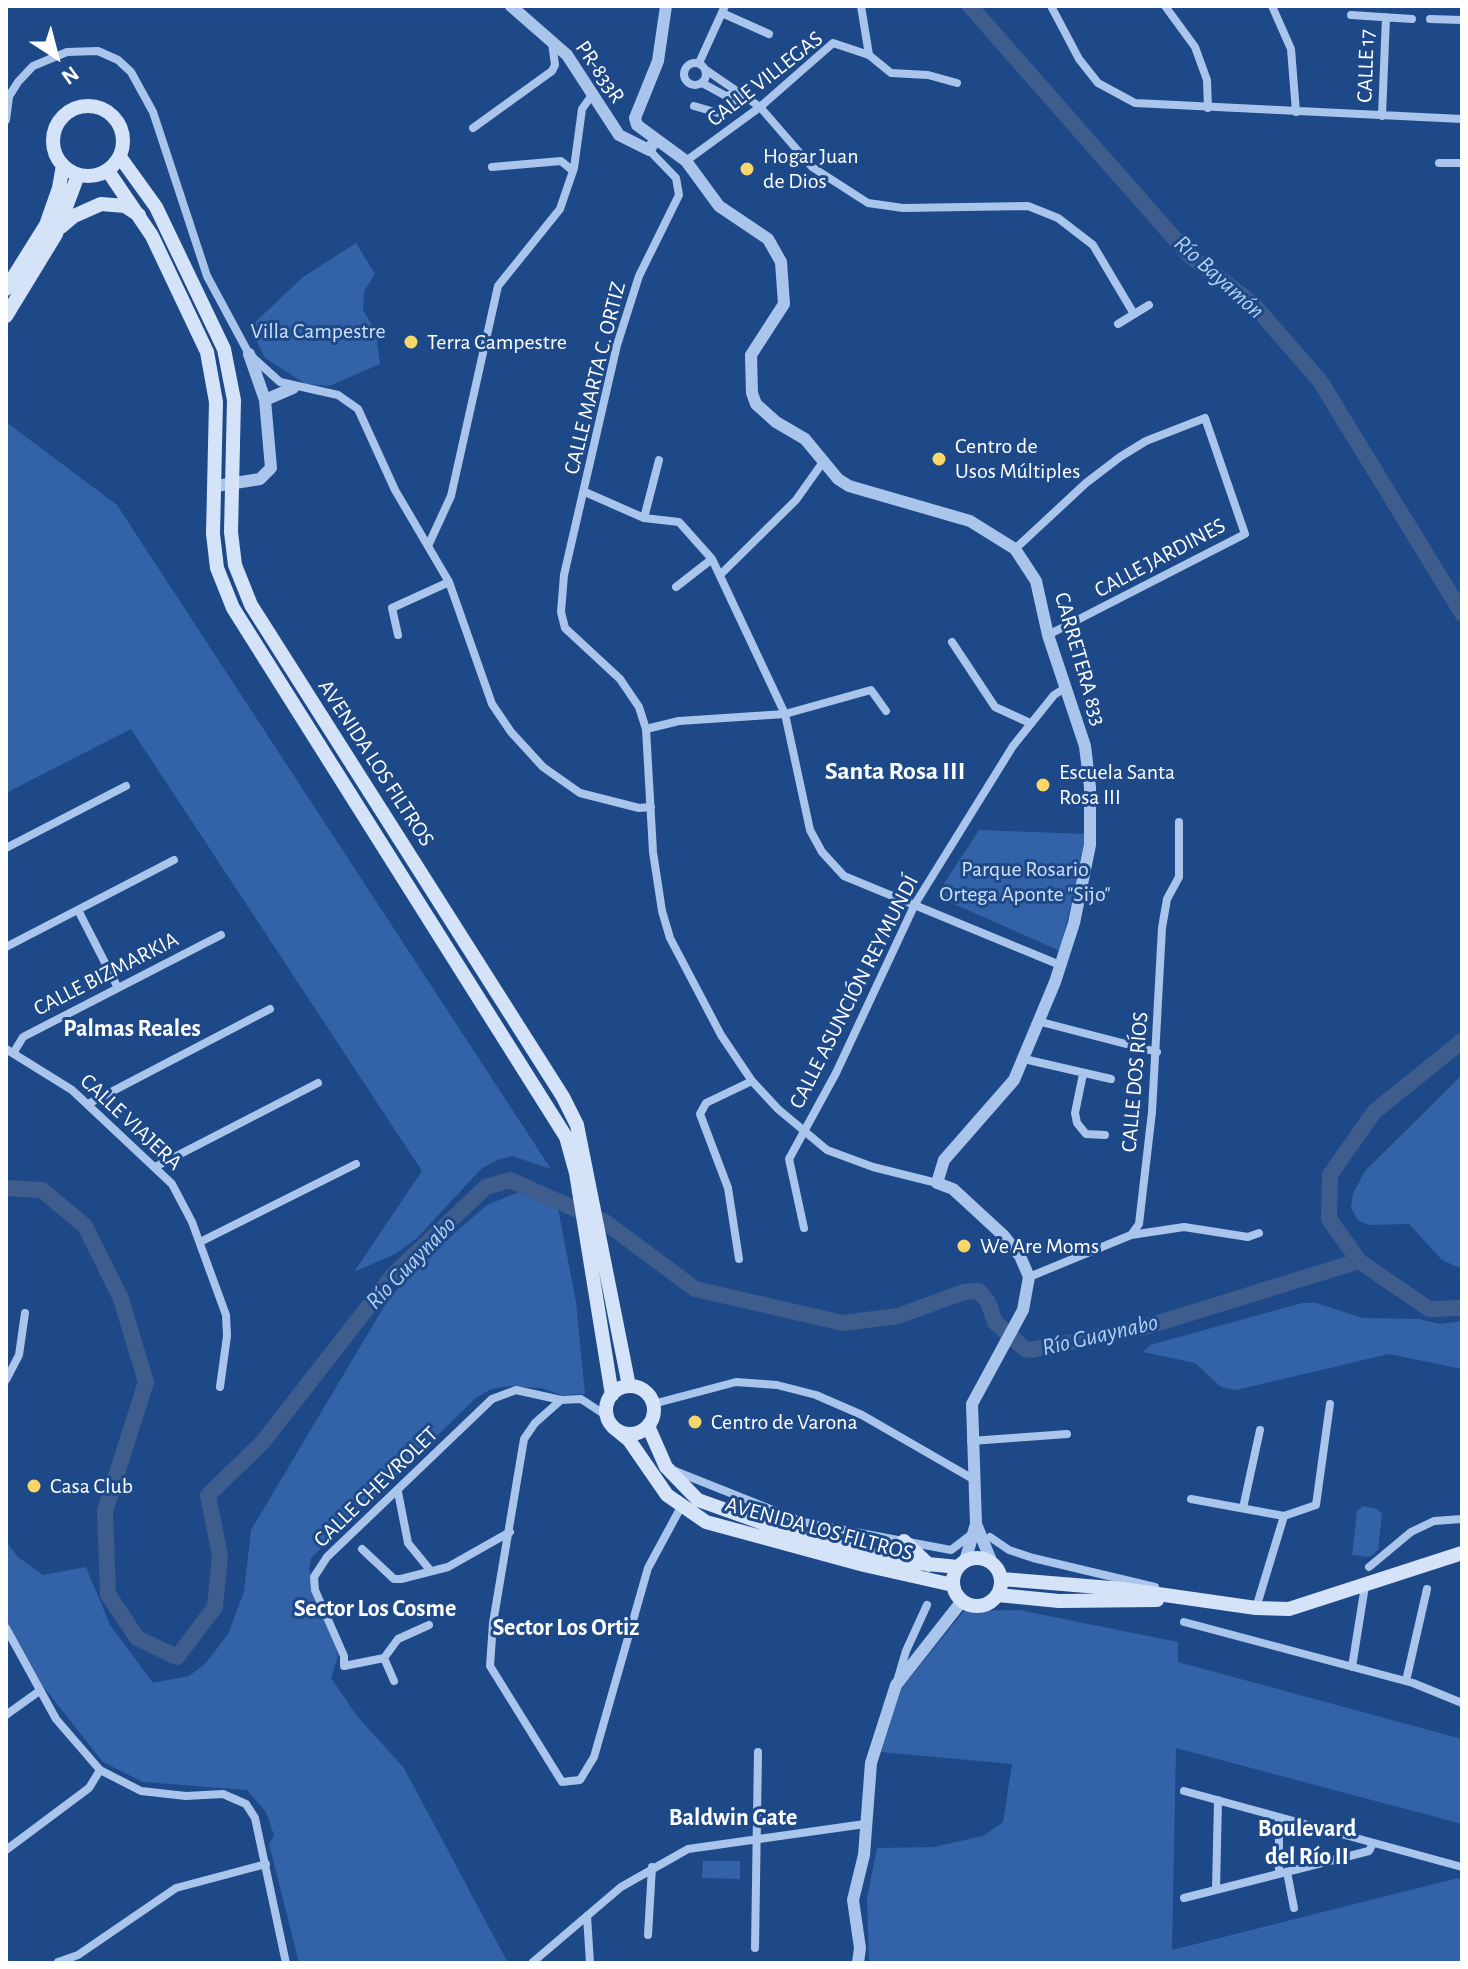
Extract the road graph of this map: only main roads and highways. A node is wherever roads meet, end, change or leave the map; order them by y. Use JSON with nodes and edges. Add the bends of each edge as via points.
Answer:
{"nodes":[{"id":1,"x":120,"y":157,"type":"junction"},
{"id":2,"x":63,"y":165,"type":"junction"},
{"id":3,"x":108,"y":171,"type":"junction"},
{"id":4,"x":78,"y":175,"type":"junction"},
{"id":5,"x":143,"y":219,"type":"junction"},
{"id":6,"x":56,"y":234,"type":"junction"},
{"id":7,"x":6,"y":289,"type":"edge"},
{"id":8,"x":6,"y":316,"type":"edge"},
{"id":9,"x":576,"y":1145,"type":"junction"},
{"id":10,"x":602,"y":1294,"type":"junction"},
{"id":11,"x":629,"y":1386,"type":"junction"},
{"id":12,"x":612,"y":1395,"type":"junction"},
{"id":13,"x":648,"y":1426,"type":"junction"},
{"id":14,"x":618,"y":1431,"type":"junction"},
{"id":15,"x":904,"y":1541,"type":"road end"},
{"id":16,"x":1462,"y":1553,"type":"edge"},
{"id":17,"x":962,"y":1564,"type":"junction"},
{"id":18,"x":929,"y":1565,"type":"junction"},
{"id":19,"x":1002,"y":1579,"type":"junction"},
{"id":20,"x":953,"y":1585,"type":"junction"},
{"id":21,"x":998,"y":1595,"type":"junction"},
{"id":22,"x":1193,"y":1599,"type":"junction"}],
"edges":[{"from":1,"to":2,"type":"main road","via":[[123,134],[118,121],[95,106],[81,107],[59,122],[53,135]]},
{"from":1,"to":3,"type":"main road"},
{"from":1,"to":9,"type":"main road","name":"AVENIDA LOS FILTROS","via":[[156,207],[224,349],[233,384],[231,532],[235,565],[251,605],[563,1097]]},
{"from":2,"to":4,"type":"main road"},
{"from":2,"to":7,"type":"main road","via":[[50,216]]},
{"from":3,"to":4,"type":"main road"},
{"from":3,"to":5,"type":"main road","name":"AVENIDA LOS FILTROS"},
{"from":4,"to":6,"type":"main road"},
{"from":5,"to":6,"type":"main road","via":[[125,206],[101,204],[74,216]]},
{"from":5,"to":9,"type":"main road","name":"AVENIDA LOS FILTROS","via":[[211,368],[216,402],[213,534],[217,568],[233,608]]},
{"from":6,"to":8,"type":"main road"},
{"from":9,"to":10,"type":"main road","name":"AVENIDA LOS FILTROS"},
{"from":10,"to":11,"type":"main road","name":"AVENIDA LOS FILTROS"},
{"from":10,"to":12,"type":"main road","name":"AVENIDA LOS FILTROS"},
{"from":11,"to":12,"type":"main road"},
{"from":11,"to":13,"type":"main road","via":[[642,1389],[653,1404]]},
{"from":12,"to":14,"type":"main road","via":[[607,1416]]},
{"from":13,"to":14,"type":"main road","via":[[636,1433]]},
{"from":13,"to":18,"type":"main road","name":"AVENIDA LOS FILTROS","via":[[666,1467],[698,1500],[805,1538]]},
{"from":14,"to":20,"type":"main road","name":"AVENIDA LOS FILTROS","via":[[660,1488],[706,1522]]},
{"from":15,"to":18,"type":"main road"},
{"from":16,"to":22,"type":"main road","via":[[1307,1605],[1256,1608]]},
{"from":17,"to":18,"type":"main road","name":"AVENIDA LOS FILTROS"},
{"from":17,"to":19,"type":"main road","via":[[980,1558],[992,1563]]},
{"from":17,"to":20,"type":"main road"},
{"from":19,"to":21,"type":"main road"},
{"from":19,"to":22,"type":"main road"},
{"from":20,"to":21,"type":"main road","via":[[962,1601],[980,1606]]},
{"from":21,"to":22,"type":"main road","via":[[1059,1601]]}]}
